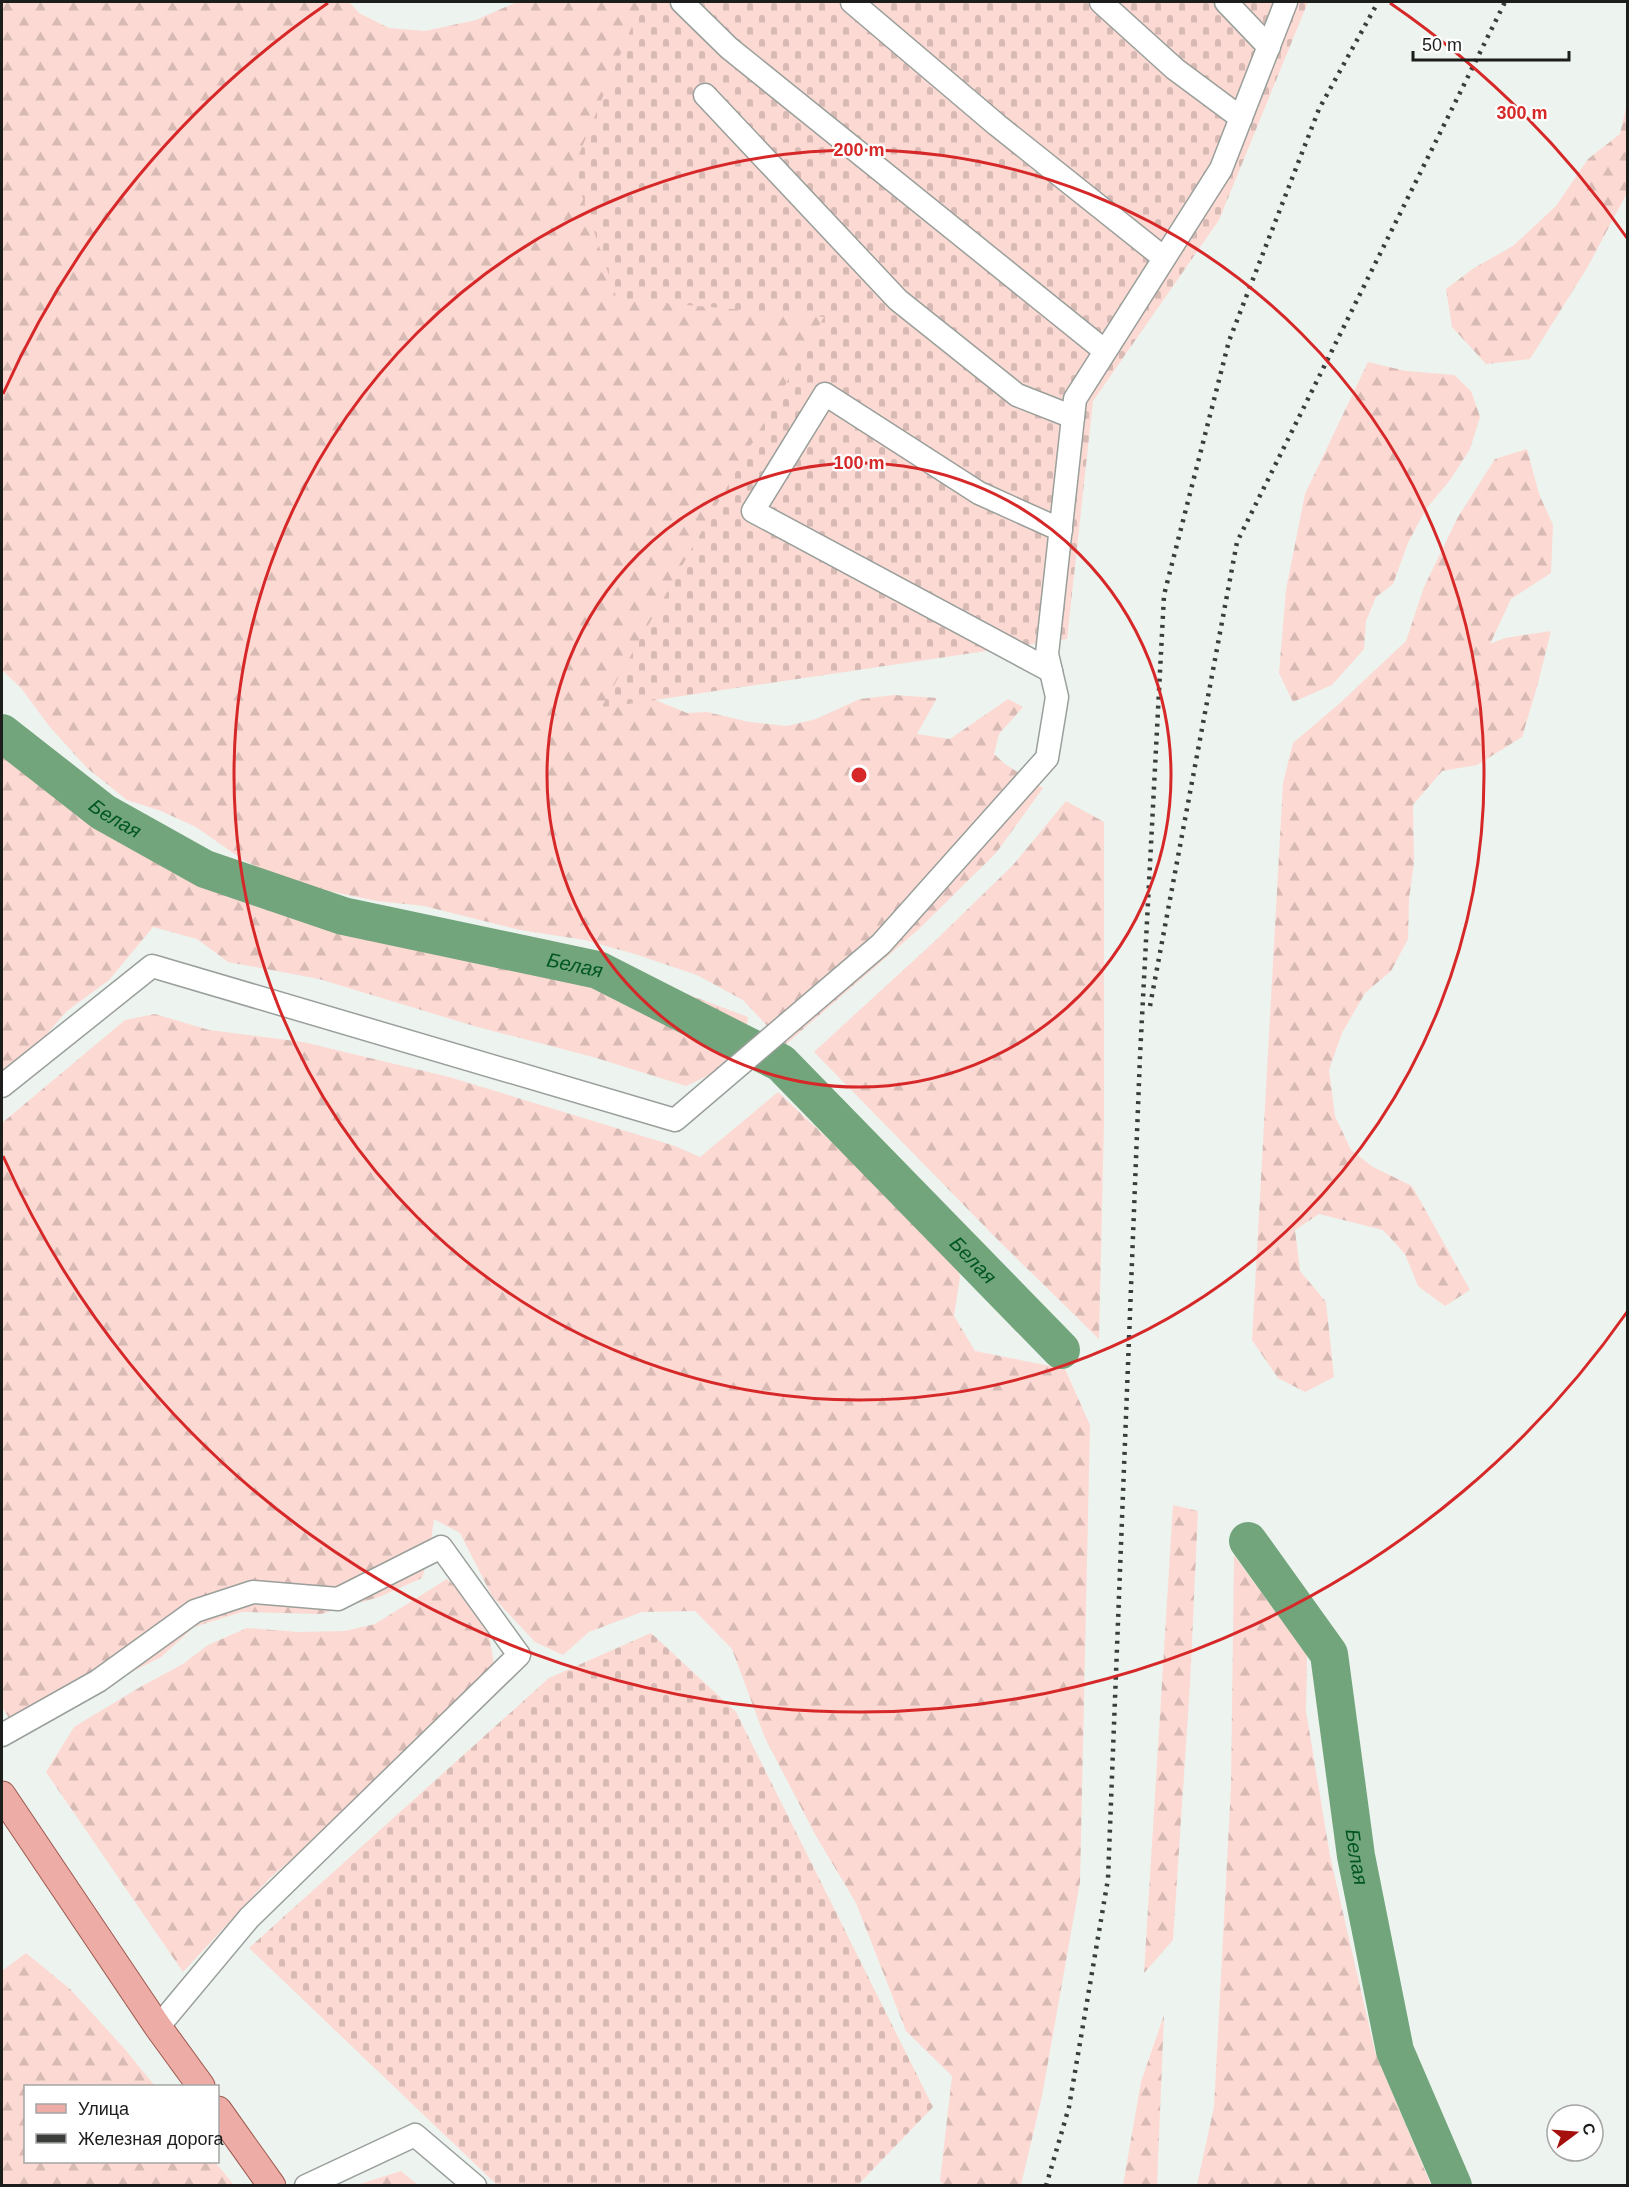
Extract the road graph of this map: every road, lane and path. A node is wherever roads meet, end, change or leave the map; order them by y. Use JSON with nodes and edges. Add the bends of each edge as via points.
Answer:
{"nodes":[{"id":1,"x":682,"y":2,"type":"edge"},
{"id":2,"x":852,"y":2,"type":"edge"},
{"id":3,"x":1101,"y":2,"type":"edge"},
{"id":4,"x":1226,"y":2,"type":"edge"},
{"id":5,"x":1286,"y":2,"type":"edge"},
{"id":6,"x":1269,"y":47,"type":"junction"},
{"id":7,"x":705,"y":95,"type":"dead end"},
{"id":8,"x":1241,"y":118,"type":"junction"},
{"id":9,"x":1164,"y":258,"type":"junction"},
{"id":10,"x":1105,"y":351,"type":"junction"},
{"id":11,"x":1073,"y":417,"type":"junction"},
{"id":12,"x":1060,"y":530,"type":"junction"},
{"id":13,"x":1051,"y":671,"type":"junction"},
{"id":14,"x":2,"y":1086,"type":"edge"},
{"id":15,"x":2,"y":1735,"type":"edge"},
{"id":16,"x":2,"y":1795,"type":"edge"},
{"id":17,"x":158,"y":2027,"type":"junction"},
{"id":18,"x":200,"y":2085,"type":"edge"},
{"id":19,"x":219,"y":2111,"type":"edge"},
{"id":20,"x":272,"y":2186,"type":"edge"},
{"id":21,"x":306,"y":2186,"type":"edge"},
{"id":22,"x":476,"y":2186,"type":"edge"}],
"edges":[{"from":1,"to":10,"type":"lane","via":[[729,48]]},
{"from":2,"to":9,"type":"lane","via":[[997,126]]},
{"from":3,"to":8,"type":"lane","via":[[1175,69]]},
{"from":4,"to":6,"type":"lane"},
{"from":5,"to":6,"type":"lane"},
{"from":6,"to":8,"type":"lane"},
{"from":7,"to":11,"type":"lane","via":[[898,300],[1017,395]]},
{"from":8,"to":9,"type":"lane","via":[[1221,169]]},
{"from":9,"to":10,"type":"lane"},
{"from":10,"to":11,"type":"lane","via":[[1075,399]]},
{"from":11,"to":12,"type":"lane"},
{"from":12,"to":13,"type":"lane","via":[[1047,654]]},
{"from":12,"to":13,"type":"lane","via":[[979,493],[825,394],[753,510]]},
{"from":13,"to":14,"type":"lane","via":[[1057,697],[1047,758],[881,944],[675,1120],[152,966]]},
{"from":15,"to":17,"type":"lane","via":[[98,1681],[195,1611],[253,1592],[338,1599],[441,1546],[519,1655],[249,1918]]},
{"from":16,"to":17,"type":"main road"},
{"from":17,"to":18,"type":"main road"},
{"from":19,"to":20,"type":"main road"},
{"from":21,"to":22,"type":"lane","via":[[415,2135]]}]}
